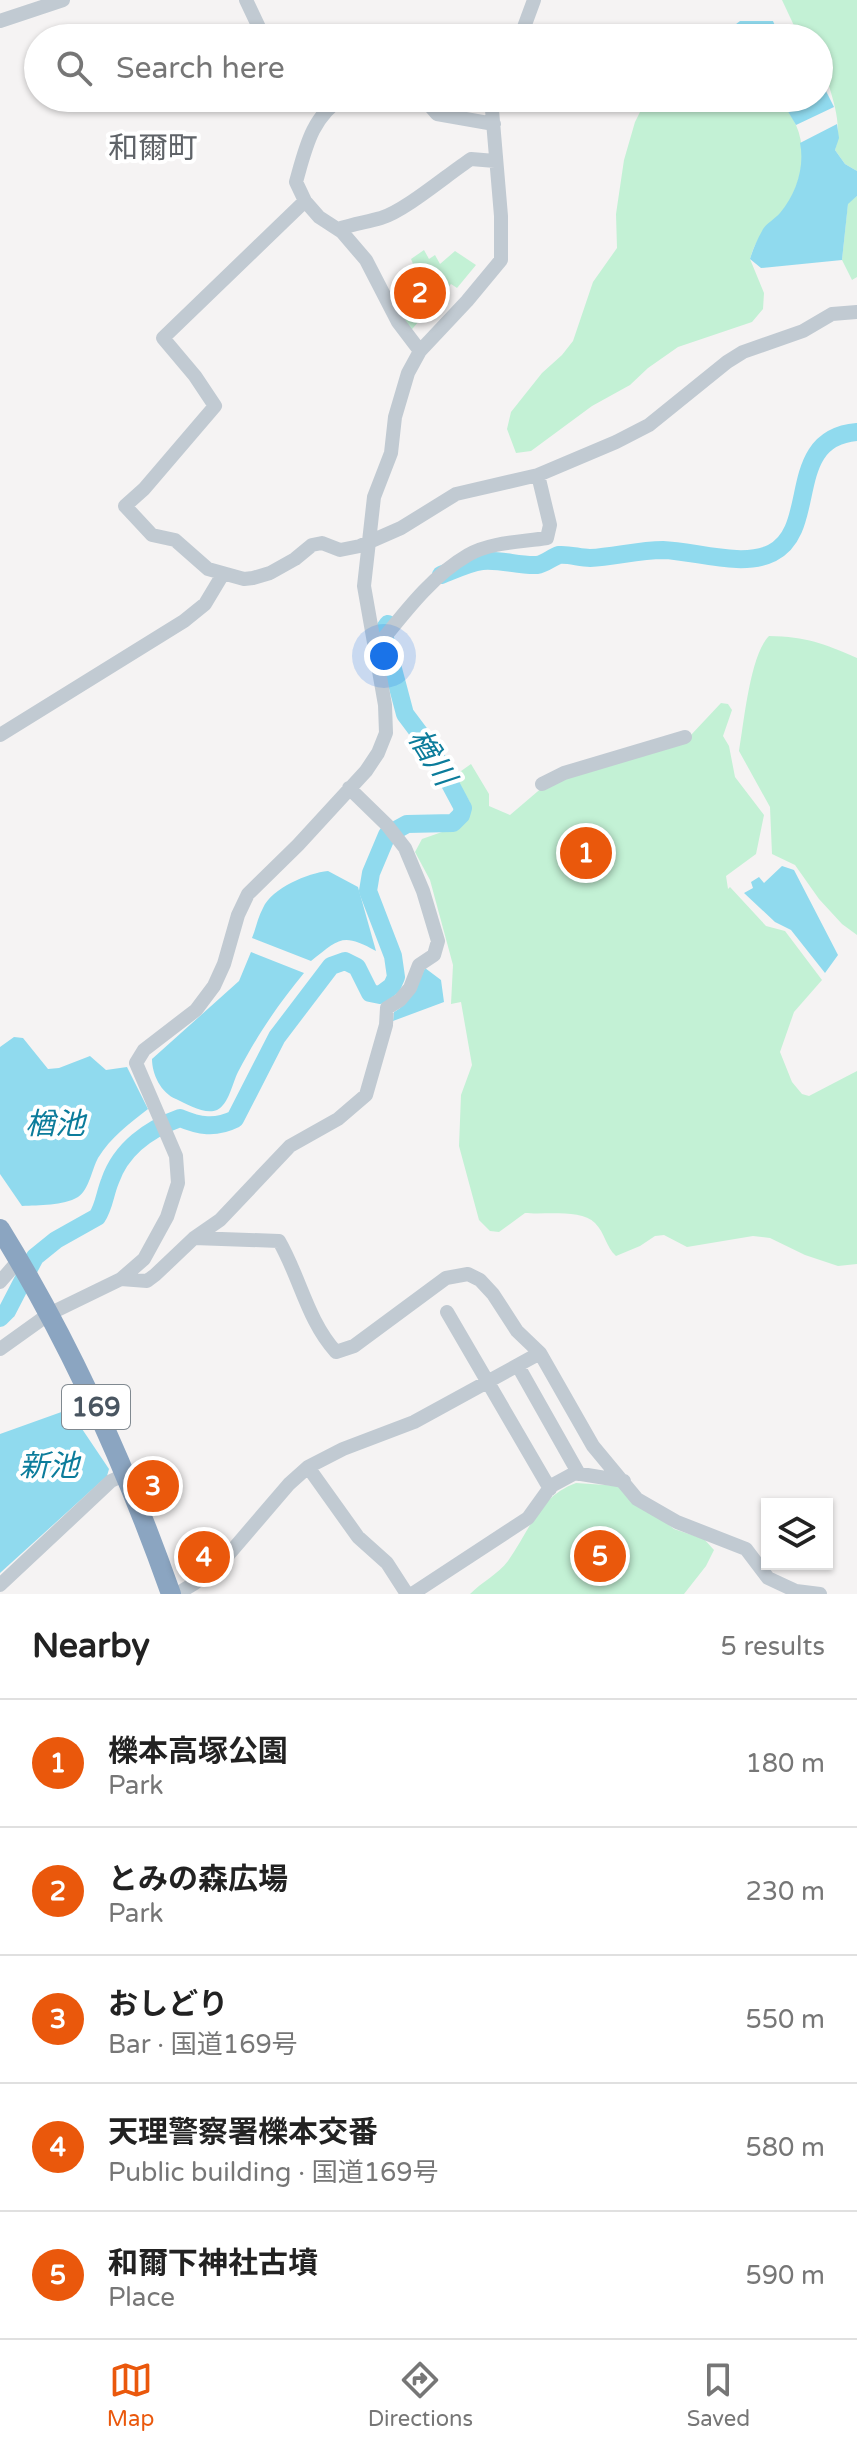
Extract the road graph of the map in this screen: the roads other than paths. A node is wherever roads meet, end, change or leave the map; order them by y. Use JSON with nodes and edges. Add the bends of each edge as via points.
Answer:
{"nodes":[{"id":1,"x":63,"y":0,"type":"edge"},
{"id":2,"x":246,"y":0,"type":"edge"},
{"id":3,"x":534,"y":0,"type":"edge"},
{"id":4,"x":0,"y":21,"type":"edge"},
{"id":5,"x":257,"y":24,"type":"edge"},
{"id":6,"x":525,"y":24,"type":"edge"},
{"id":7,"x":325,"y":112,"type":"edge"},
{"id":8,"x":435,"y":112,"type":"edge"},
{"id":9,"x":493,"y":112,"type":"edge"},
{"id":10,"x":494,"y":124,"type":"junction"},
{"id":11,"x":495,"y":161,"type":"junction"},
{"id":12,"x":305,"y":201,"type":"junction"},
{"id":13,"x":338,"y":229,"type":"junction"},
{"id":14,"x":857,"y":312,"type":"edge"},
{"id":15,"x":420,"y":351,"type":"junction"},
{"id":16,"x":538,"y":475,"type":"junction"},
{"id":17,"x":371,"y":540,"type":"junction"},
{"id":18,"x":223,"y":574,"type":"junction"},
{"id":19,"x":375,"y":649,"type":"junction"},
{"id":20,"x":0,"y":735,"type":"edge"},
{"id":21,"x":685,"y":737,"type":"dead end"},
{"id":22,"x":542,"y":784,"type":"dead end"},
{"id":23,"x":349,"y":788,"type":"junction"},
{"id":24,"x":0,"y":1229,"type":"edge"},
{"id":25,"x":194,"y":1238,"type":"junction"},
{"id":26,"x":19,"y":1260,"type":"junction"},
{"id":27,"x":121,"y":1279,"type":"junction"},
{"id":28,"x":0,"y":1282,"type":"edge"},
{"id":29,"x":447,"y":1312,"type":"dead end"},
{"id":30,"x":49,"y":1314,"type":"junction"},
{"id":31,"x":0,"y":1349,"type":"edge"},
{"id":32,"x":540,"y":1353,"type":"junction"},
{"id":33,"x":518,"y":1366,"type":"junction"},
{"id":34,"x":488,"y":1382,"type":"junction"},
{"id":35,"x":308,"y":1467,"type":"junction"},
{"id":36,"x":126,"y":1474,"type":"junction"},
{"id":37,"x":579,"y":1474,"type":"junction"},
{"id":38,"x":624,"y":1481,"type":"junction"},
{"id":39,"x":550,"y":1489,"type":"junction"},
{"id":40,"x":0,"y":1585,"type":"edge"},
{"id":41,"x":174,"y":1594,"type":"edge"},
{"id":42,"x":410,"y":1594,"type":"edge"},
{"id":43,"x":820,"y":1594,"type":"edge"}],
"edges":[{"from":1,"to":4,"type":"street"},
{"from":2,"to":5,"type":"street"},
{"from":3,"to":6,"type":"street"},
{"from":7,"to":12,"type":"street","via":[[309,135],[296,182]]},
{"from":8,"to":10,"type":"street"},
{"from":9,"to":10,"type":"street"},
{"from":10,"to":11,"type":"street"},
{"from":11,"to":13,"type":"street","via":[[471,159],[400,209]]},
{"from":11,"to":15,"type":"street","via":[[501,260]]},
{"from":12,"to":13,"type":"street"},
{"from":12,"to":18,"type":"street","via":[[163,338],[215,406],[125,506],[152,535],[175,540]]},
{"from":13,"to":15,"type":"street","via":[[366,260],[398,322]]},
{"from":14,"to":16,"type":"street","via":[[832,314],[803,331],[743,352],[649,425]]},
{"from":15,"to":17,"type":"street","via":[[408,373],[391,453],[374,497]]},
{"from":16,"to":17,"type":"street","via":[[456,494]]},
{"from":16,"to":19,"type":"street","via":[[550,525],[547,538],[468,555],[427,588]]},
{"from":17,"to":18,"type":"street","via":[[340,550],[312,545],[283,566],[253,578]]},
{"from":17,"to":19,"type":"street","via":[[364,586]]},
{"from":18,"to":20,"type":"street","via":[[205,604],[184,621]]},
{"from":19,"to":23,"type":"street","via":[[386,733],[378,753]]},
{"from":21,"to":22,"type":"street"},
{"from":23,"to":25,"type":"street","via":[[405,848],[438,941],[434,955],[419,965],[410,988],[387,1008],[366,1095],[338,1119],[290,1146],[220,1220]]},
{"from":23,"to":27,"type":"street","via":[[248,894],[224,964],[196,1010],[144,1050],[136,1063],[176,1156],[178,1183],[144,1259]]},
{"from":24,"to":26,"type":"highway","number":"169"},
{"from":25,"to":27,"type":"street","via":[[147,1281]]},
{"from":25,"to":32,"type":"street","via":[[279,1241],[312,1317],[336,1352],[354,1346],[446,1278],[468,1274],[493,1294],[517,1331]]},
{"from":26,"to":28,"type":"street"},
{"from":26,"to":30,"type":"highway","number":"169"},
{"from":27,"to":30,"type":"street"},
{"from":29,"to":34,"type":"street"},
{"from":30,"to":31,"type":"street"},
{"from":30,"to":36,"type":"highway","number":"169"},
{"from":32,"to":33,"type":"street"},
{"from":32,"to":38,"type":"street","via":[[593,1446]]},
{"from":33,"to":34,"type":"street"},
{"from":33,"to":37,"type":"street"},
{"from":34,"to":35,"type":"street","via":[[414,1422]]},
{"from":34,"to":39,"type":"street"},
{"from":35,"to":41,"type":"street","via":[[229,1554]]},
{"from":35,"to":42,"type":"street","via":[[358,1537]]},
{"from":36,"to":40,"type":"street","via":[[111,1481]]},
{"from":36,"to":41,"type":"highway","number":"169"},
{"from":37,"to":38,"type":"street"},
{"from":37,"to":39,"type":"street"},
{"from":38,"to":43,"type":"street","via":[[637,1499],[659,1513],[746,1549],[768,1578],[796,1591]]},
{"from":39,"to":42,"type":"street","via":[[528,1518]]}]}
